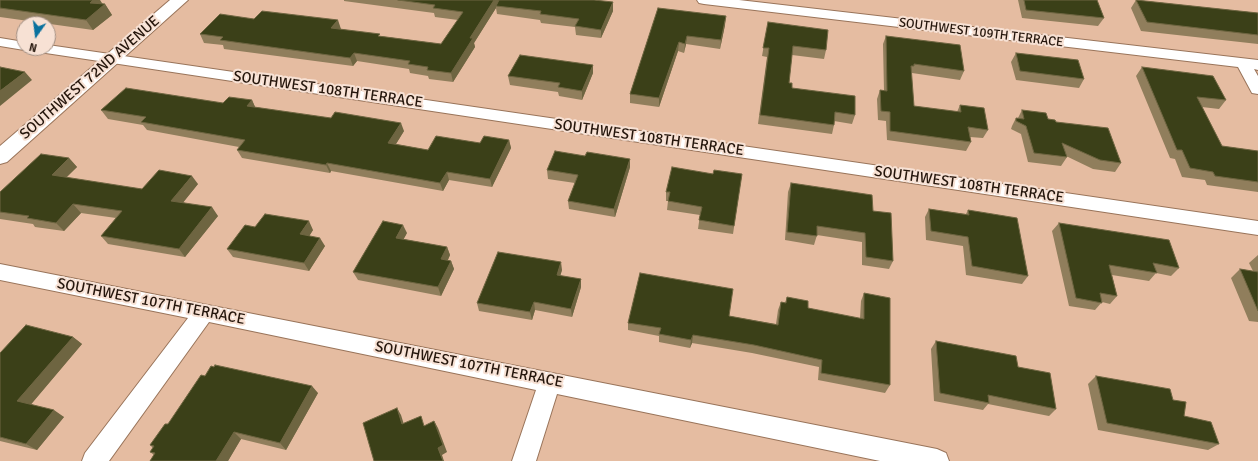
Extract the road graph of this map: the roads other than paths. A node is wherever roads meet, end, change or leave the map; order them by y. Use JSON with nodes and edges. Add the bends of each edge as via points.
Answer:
{"nodes":[{"id":1,"x":180,"y":0,"type":"edge"},
{"id":2,"x":704,"y":0,"type":"edge"},
{"id":3,"x":0,"y":42,"type":"edge"},
{"id":4,"x":16,"y":45,"type":"edge"},
{"id":5,"x":56,"y":50,"type":"edge"},
{"id":6,"x":112,"y":58,"type":"junction"},
{"id":7,"x":1243,"y":63,"type":"junction"},
{"id":8,"x":1258,"y":65,"type":"edge"},
{"id":9,"x":1258,"y":89,"type":"edge"},
{"id":10,"x":0,"y":157,"type":"edge"},
{"id":11,"x":1258,"y":228,"type":"edge"},
{"id":12,"x":0,"y":272,"type":"edge"},
{"id":13,"x":204,"y":312,"type":"junction"},
{"id":14,"x":550,"y":382,"type":"junction"},
{"id":15,"x":94,"y":461,"type":"edge"},
{"id":16,"x":524,"y":461,"type":"edge"},
{"id":17,"x":937,"y":461,"type":"edge"}],
"edges":[{"from":1,"to":6,"type":"street","name":"SOUTHWEST 72ND AVENUE"},
{"from":2,"to":7,"type":"street","name":"SOUTHWEST 109TH TERRACE"},
{"from":3,"to":4,"type":"street"},
{"from":5,"to":6,"type":"street","name":"SOUTHWEST 108TH TERRACE"},
{"from":6,"to":10,"type":"street","name":"SOUTHWEST 72ND AVENUE"},
{"from":6,"to":11,"type":"street","name":"SOUTHWEST 108TH TERRACE"},
{"from":7,"to":8,"type":"street","name":"SOUTHWEST 109TH TERRACE"},
{"from":7,"to":9,"type":"street"},
{"from":12,"to":13,"type":"street","name":"SOUTHWEST 107TH TERRACE"},
{"from":13,"to":14,"type":"street","name":"SOUTHWEST 107TH TERRACE"},
{"from":13,"to":15,"type":"street"},
{"from":14,"to":16,"type":"street"},
{"from":14,"to":17,"type":"street","name":"SOUTHWEST 107TH TERRACE"}]}
